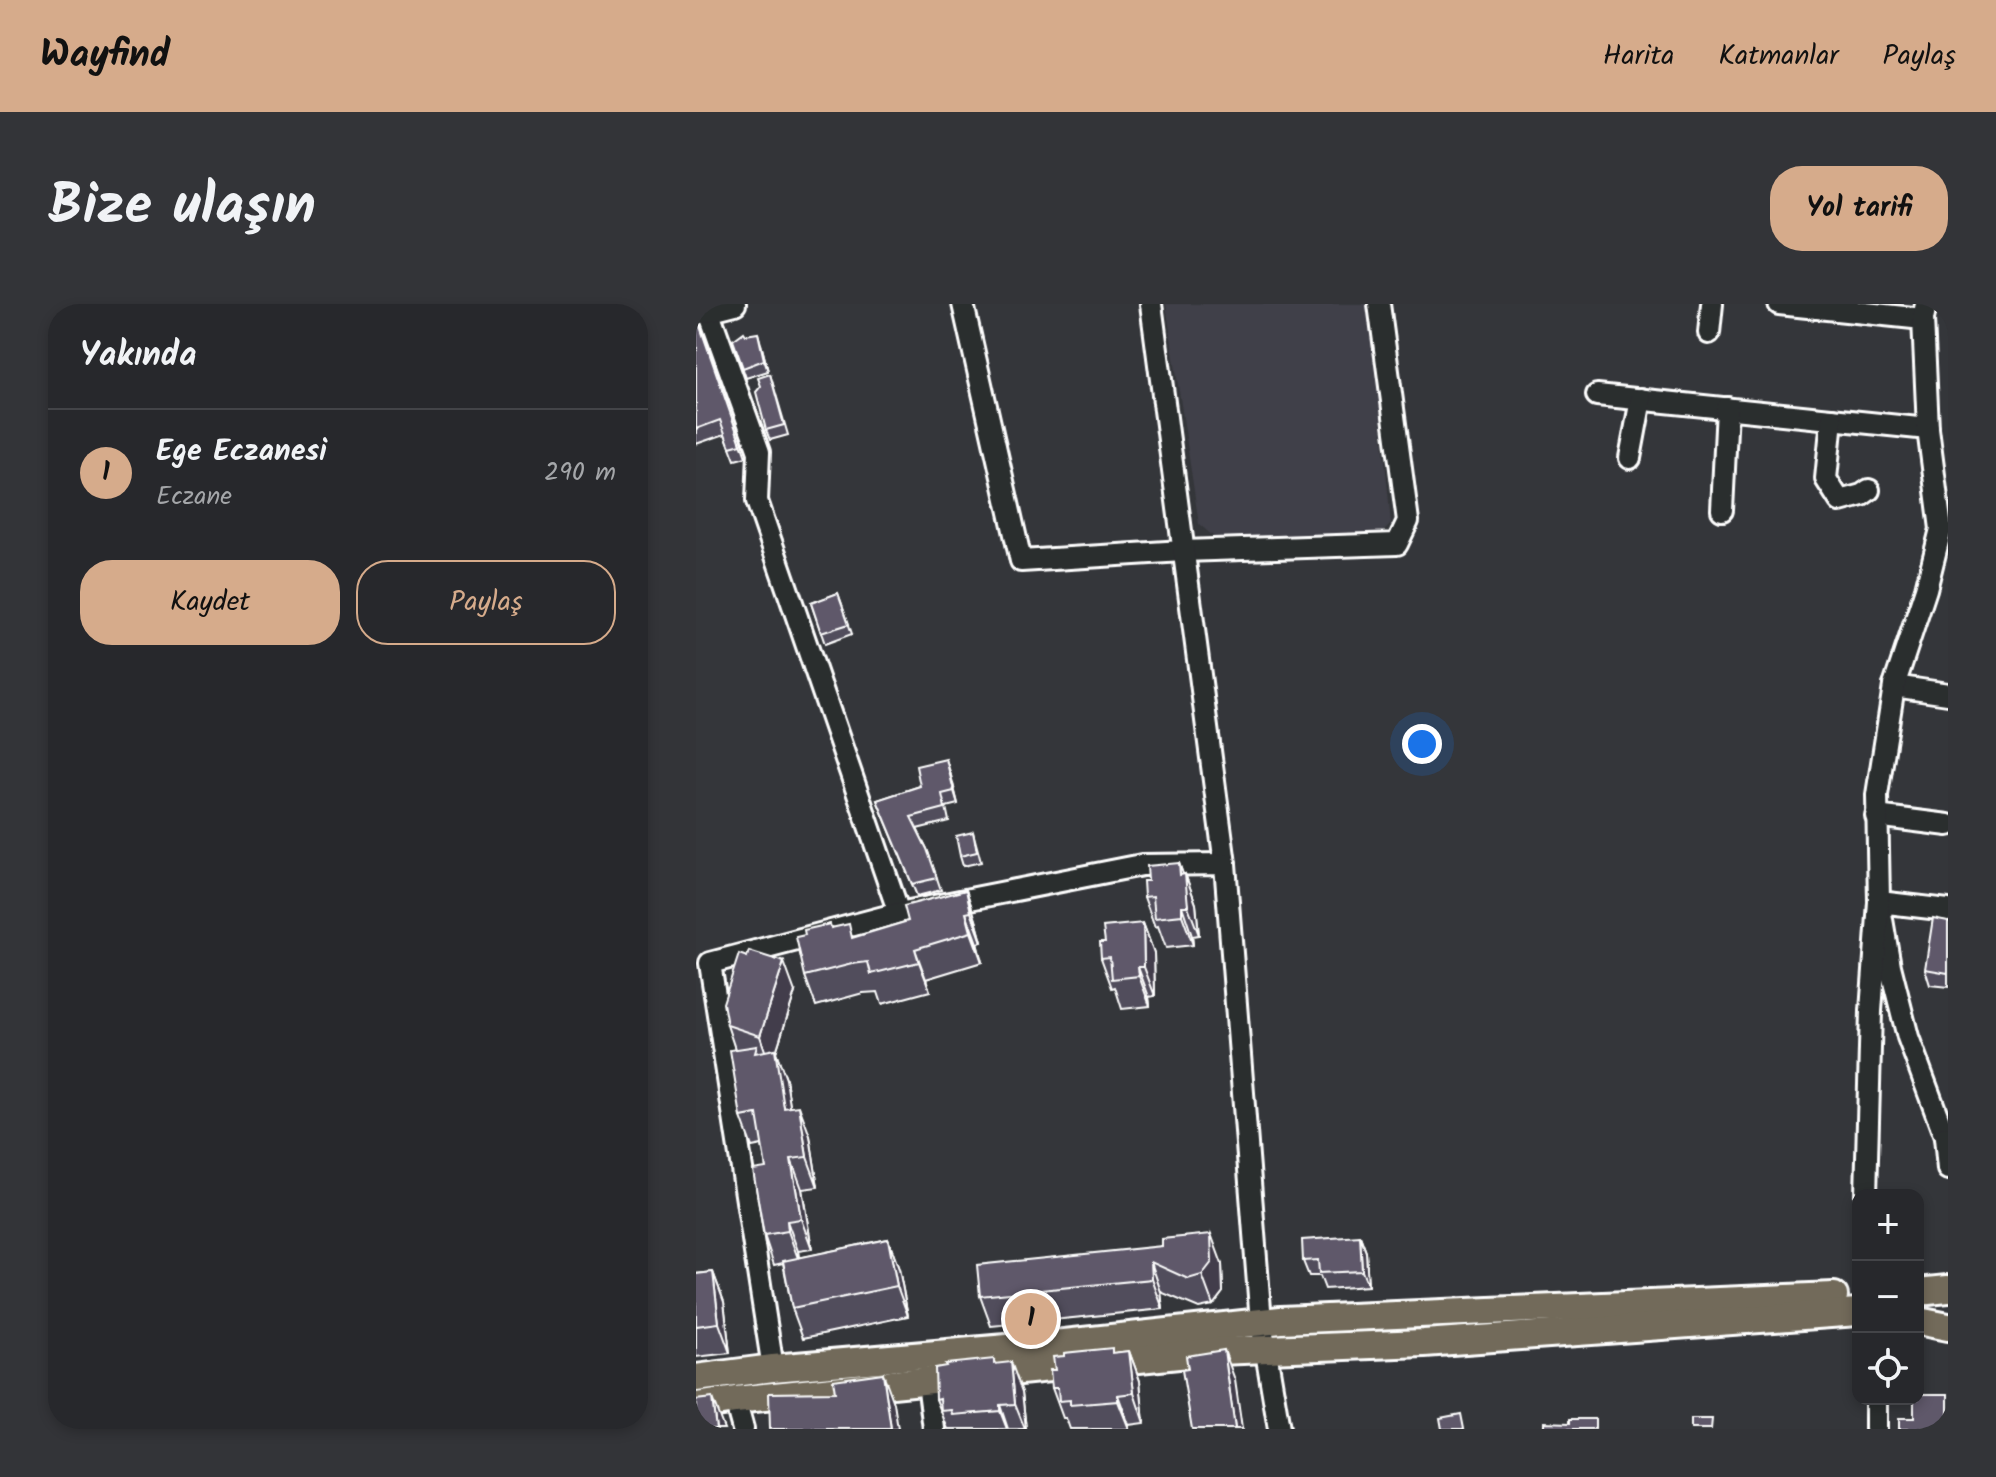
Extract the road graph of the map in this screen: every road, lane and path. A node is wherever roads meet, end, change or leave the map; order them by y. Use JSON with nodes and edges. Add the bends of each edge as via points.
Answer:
{"nodes":[{"id":1,"x":735,"y":304,"type":"edge"},
{"id":2,"x":963,"y":304,"type":"edge"},
{"id":3,"x":1151,"y":304,"type":"edge"},
{"id":4,"x":1379,"y":304,"type":"edge"},
{"id":5,"x":1712,"y":304,"type":"edge"},
{"id":6,"x":1779,"y":304,"type":"edge"},
{"id":7,"x":1924,"y":312,"type":"edge"},
{"id":8,"x":702,"y":313,"type":"edge"},
{"id":9,"x":1709,"y":333,"type":"dead end"},
{"id":10,"x":1597,"y":395,"type":"dead end"},
{"id":11,"x":1641,"y":399,"type":"junction"},
{"id":12,"x":1727,"y":408,"type":"junction"},
{"id":13,"x":1832,"y":419,"type":"junction"},
{"id":14,"x":1928,"y":429,"type":"junction"},
{"id":15,"x":1630,"y":458,"type":"dead end"},
{"id":16,"x":1869,"y":490,"type":"dead end"},
{"id":17,"x":1722,"y":510,"type":"dead end"},
{"id":18,"x":1183,"y":551,"type":"junction"},
{"id":19,"x":1894,"y":686,"type":"junction"},
{"id":20,"x":1948,"y":694,"type":"edge"},
{"id":21,"x":1876,"y":816,"type":"junction"},
{"id":22,"x":1948,"y":825,"type":"edge"},
{"id":23,"x":1225,"y":864,"type":"junction"},
{"id":24,"x":1879,"y":902,"type":"junction"},
{"id":25,"x":1948,"y":910,"type":"edge"},
{"id":26,"x":899,"y":913,"type":"junction"},
{"id":27,"x":1946,"y":1141,"type":"edge"},
{"id":28,"x":1948,"y":1169,"type":"edge"},
{"id":29,"x":1866,"y":1189,"type":"edge"},
{"id":30,"x":1948,"y":1289,"type":"edge"},
{"id":31,"x":1924,"y":1291,"type":"edge"},
{"id":32,"x":1852,"y":1295,"type":"edge"},
{"id":33,"x":1852,"y":1312,"type":"edge"},
{"id":34,"x":1261,"y":1322,"type":"junction"},
{"id":35,"x":1924,"y":1322,"type":"edge"},
{"id":36,"x":1948,"y":1327,"type":"edge"},
{"id":37,"x":1264,"y":1349,"type":"junction"},
{"id":38,"x":773,"y":1368,"type":"junction"},
{"id":39,"x":696,"y":1378,"type":"edge"},
{"id":40,"x":928,"y":1382,"type":"junction"},
{"id":41,"x":735,"y":1400,"type":"junction"},
{"id":42,"x":1876,"y":1405,"type":"edge"},
{"id":43,"x":696,"y":1406,"type":"edge"},
{"id":44,"x":743,"y":1429,"type":"edge"},
{"id":45,"x":934,"y":1429,"type":"edge"},
{"id":46,"x":1279,"y":1429,"type":"edge"},
{"id":47,"x":1876,"y":1429,"type":"edge"}],
"edges":[{"from":1,"to":8,"type":"street"},
{"from":2,"to":18,"type":"street","via":[[1021,561]]},
{"from":3,"to":18,"type":"street"},
{"from":4,"to":18,"type":"street","via":[[1408,521],[1397,544]]},
{"from":5,"to":9,"type":"street"},
{"from":6,"to":7,"type":"street"},
{"from":7,"to":14,"type":"street"},
{"from":8,"to":26,"type":"street","via":[[759,452],[757,501]]},
{"from":10,"to":11,"type":"street"},
{"from":11,"to":12,"type":"street"},
{"from":11,"to":15,"type":"street"},
{"from":12,"to":13,"type":"street"},
{"from":12,"to":17,"type":"street"},
{"from":13,"to":14,"type":"street"},
{"from":13,"to":16,"type":"street","via":[[1826,479],[1840,501]]},
{"from":14,"to":19,"type":"street","via":[[1941,529]]},
{"from":18,"to":23,"type":"street"},
{"from":19,"to":20,"type":"street"},
{"from":19,"to":21,"type":"street"},
{"from":21,"to":22,"type":"street"},
{"from":21,"to":24,"type":"street"},
{"from":23,"to":26,"type":"street","via":[[1142,865]]},
{"from":23,"to":34,"type":"street"},
{"from":24,"to":25,"type":"street"},
{"from":24,"to":27,"type":"street","via":[[1908,1037]]},
{"from":24,"to":29,"type":"street"},
{"from":26,"to":38,"type":"street","via":[[710,963]]},
{"from":27,"to":28,"type":"street"},
{"from":30,"to":31,"type":"main road"},
{"from":32,"to":34,"type":"main road"},
{"from":33,"to":37,"type":"main road"},
{"from":34,"to":37,"type":"street"},
{"from":34,"to":38,"type":"main road"},
{"from":35,"to":36,"type":"main road"},
{"from":37,"to":40,"type":"main road"},
{"from":37,"to":46,"type":"street"},
{"from":38,"to":39,"type":"main road"},
{"from":40,"to":41,"type":"main road"},
{"from":40,"to":45,"type":"street"},
{"from":41,"to":43,"type":"main road"},
{"from":41,"to":44,"type":"street"},
{"from":42,"to":47,"type":"street"}]}
